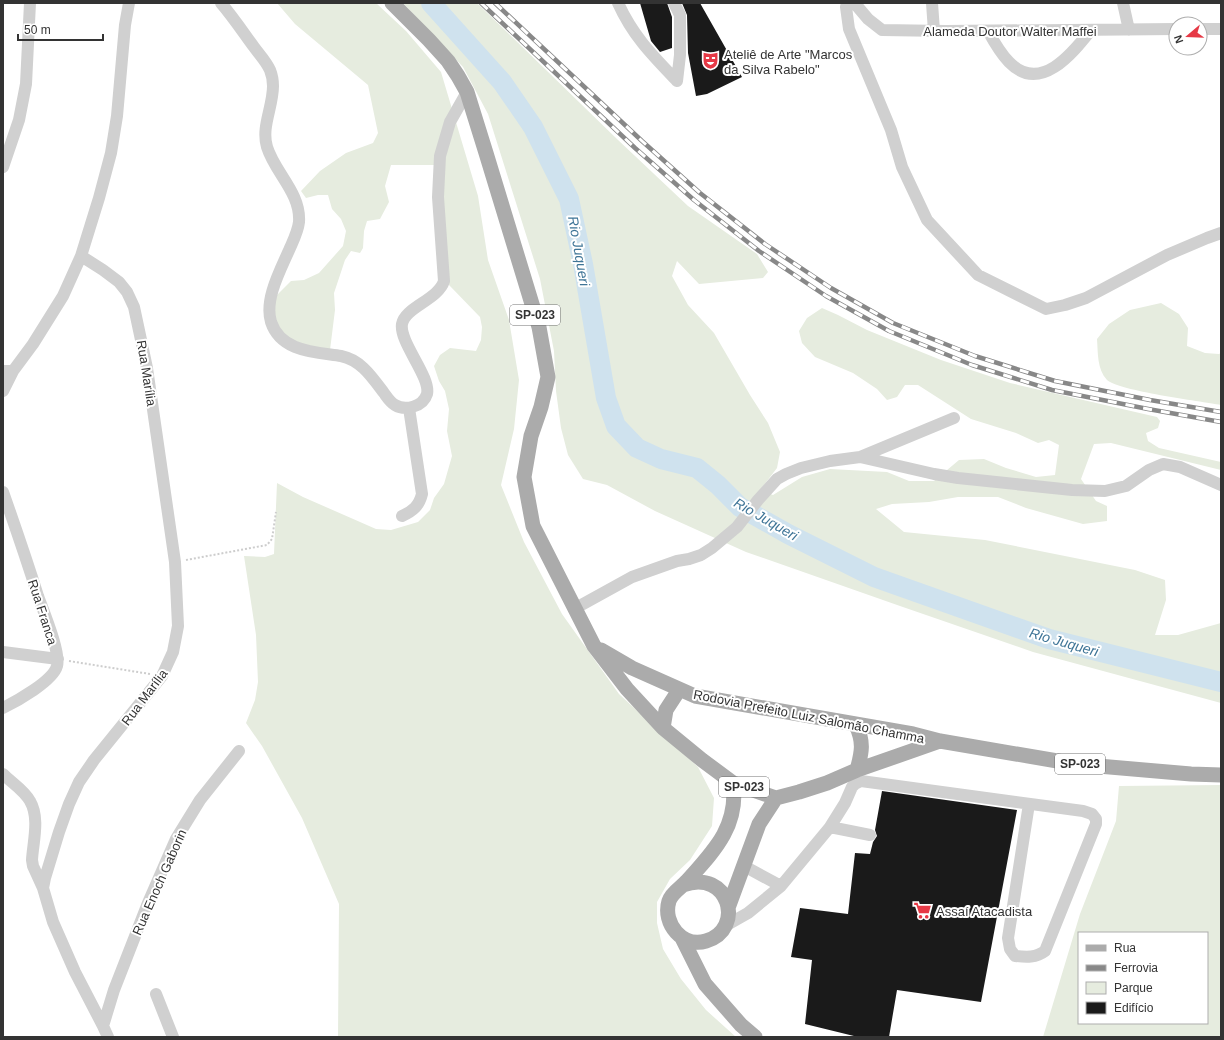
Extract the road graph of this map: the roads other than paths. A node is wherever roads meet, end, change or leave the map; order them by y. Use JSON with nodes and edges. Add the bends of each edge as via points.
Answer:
{"nodes":[{"id":1,"x":30,"y":3,"type":"edge"},
{"id":2,"x":128,"y":3,"type":"edge"},
{"id":3,"x":221,"y":3,"type":"edge"},
{"id":4,"x":392,"y":3,"type":"edge"},
{"id":5,"x":618,"y":3,"type":"edge"},
{"id":6,"x":674,"y":3,"type":"edge"},
{"id":7,"x":847,"y":3,"type":"edge"},
{"id":8,"x":857,"y":3,"type":"edge"},
{"id":9,"x":932,"y":3,"type":"edge"},
{"id":10,"x":1123,"y":3,"type":"edge"},
{"id":11,"x":1221,"y":28,"type":"edge"},
{"id":12,"x":1168,"y":29,"type":"edge"},
{"id":13,"x":1208,"y":29,"type":"edge"},
{"id":14,"x":1091,"y":30,"type":"junction"},
{"id":15,"x":1129,"y":30,"type":"junction"},
{"id":16,"x":934,"y":31,"type":"junction"},
{"id":17,"x":988,"y":31,"type":"junction"},
{"id":18,"x":467,"y":92,"type":"junction"},
{"id":19,"x":3,"y":167,"type":"edge"},
{"id":20,"x":1221,"y":233,"type":"edge"},
{"id":21,"x":81,"y":256,"type":"junction"},
{"id":22,"x":8,"y":371,"type":"edge"},
{"id":23,"x":3,"y":391,"type":"edge"},
{"id":24,"x":409,"y":408,"type":"junction"},
{"id":25,"x":954,"y":418,"type":"dead end"},
{"id":26,"x":860,"y":457,"type":"junction"},
{"id":27,"x":1221,"y":485,"type":"edge"},
{"id":28,"x":3,"y":492,"type":"edge"},
{"id":29,"x":402,"y":516,"type":"dead end"},
{"id":30,"x":574,"y":609,"type":"junction"},
{"id":31,"x":594,"y":646,"type":"junction"},
{"id":32,"x":3,"y":652,"type":"edge"},
{"id":33,"x":58,"y":659,"type":"junction"},
{"id":34,"x":679,"y":690,"type":"junction"},
{"id":35,"x":3,"y":708,"type":"edge"},
{"id":36,"x":856,"y":725,"type":"junction"},
{"id":37,"x":663,"y":728,"type":"junction"},
{"id":38,"x":940,"y":741,"type":"junction"},
{"id":39,"x":238,"y":751,"type":"dead end"},
{"id":40,"x":857,"y":770,"type":"junction"},
{"id":41,"x":3,"y":774,"type":"edge"},
{"id":42,"x":1221,"y":775,"type":"edge"},
{"id":43,"x":733,"y":784,"type":"junction"},
{"id":44,"x":776,"y":798,"type":"junction"},
{"id":45,"x":1029,"y":804,"type":"junction"},
{"id":46,"x":830,"y":827,"type":"junction"},
{"id":47,"x":870,"y":835,"type":"dead end"},
{"id":48,"x":744,"y":866,"type":"junction"},
{"id":49,"x":683,"y":885,"type":"junction"},
{"id":50,"x":781,"y":886,"type":"junction"},
{"id":51,"x":43,"y":888,"type":"junction"},
{"id":52,"x":728,"y":908,"type":"junction"},
{"id":53,"x":725,"y":926,"type":"junction"},
{"id":54,"x":682,"y":938,"type":"junction"},
{"id":55,"x":156,"y":994,"type":"dead end"},
{"id":56,"x":103,"y":1026,"type":"junction"},
{"id":57,"x":108,"y":1037,"type":"edge"},
{"id":58,"x":174,"y":1037,"type":"edge"},
{"id":59,"x":755,"y":1037,"type":"edge"}],
"edges":[{"from":1,"to":19,"type":"street","via":[[26,84],[19,120]]},
{"from":2,"to":21,"type":"street","via":[[111,153]]},
{"from":3,"to":24,"type":"street","via":[[270,70],[273,88],[265,131],[267,146],[299,209],[296,235],[271,295],[269,309],[276,333],[288,344],[303,350],[346,357],[357,362],[392,403],[401,408]]},
{"from":4,"to":18,"type":"main road","number":"SP-023","via":[[448,61]]},
{"from":5,"to":6,"type":"street","via":[[636,36],[677,81],[680,15]]},
{"from":7,"to":20,"type":"street","via":[[849,29],[891,130],[902,167],[927,220],[978,274],[1046,309],[1086,298],[1167,255]]},
{"from":8,"to":16,"type":"street","name":"Alameda Doutor Walter Maffei","via":[[868,19],[882,30]]},
{"from":9,"to":16,"type":"street"},
{"from":10,"to":15,"type":"street"},
{"from":11,"to":13,"type":"street"},
{"from":12,"to":15,"type":"street","name":"Alameda Doutor Walter Maffei"},
{"from":14,"to":15,"type":"street","name":"Alameda Doutor Walter Maffei"},
{"from":14,"to":17,"type":"street","name":"Alameda Doutor Walter Maffei"},
{"from":14,"to":17,"type":"street","via":[[1065,60],[1039,74],[1030,74],[1010,63]]},
{"from":16,"to":17,"type":"street","name":"Alameda Doutor Walter Maffei"},
{"from":18,"to":24,"type":"street","via":[[450,122],[440,156],[438,198],[444,281],[434,295],[404,318],[402,326],[427,394],[417,405]]},
{"from":18,"to":30,"type":"main road","number":"SP-023","via":[[539,327],[548,377],[531,436],[524,477],[533,526]]},
{"from":21,"to":22,"type":"street","via":[[64,296],[33,344]]},
{"from":21,"to":51,"type":"street","name":"Rua Marília","via":[[119,282],[134,307],[147,368],[175,562],[178,626],[173,652],[162,676],[79,782],[58,832]]},
{"from":22,"to":23,"type":"street"},
{"from":24,"to":29,"type":"street","via":[[422,494],[412,512]]},
{"from":25,"to":26,"type":"street"},
{"from":26,"to":27,"type":"street","via":[[934,474],[1072,490],[1117,489],[1163,464],[1180,467]]},
{"from":26,"to":30,"type":"street","via":[[814,465],[786,474],[777,479],[737,527],[712,548],[690,559],[632,577]]},
{"from":28,"to":33,"type":"street","name":"Rua Franca"},
{"from":30,"to":31,"type":"main road","number":"SP-023"},
{"from":31,"to":34,"type":"main road","name":"Rodovia Prefeito Luiz Salomão Chamma","number":"SP-023","via":[[632,668]]},
{"from":31,"to":37,"type":"main road","number":"SP-023"},
{"from":32,"to":33,"type":"street"},
{"from":33,"to":35,"type":"street","name":"Rua Franca","via":[[54,672],[48,679]]},
{"from":34,"to":36,"type":"main road","name":"Rodovia Prefeito Luiz Salomão Chamma","number":"SP-023","via":[[695,696]]},
{"from":34,"to":37,"type":"main road","via":[[666,710]]},
{"from":36,"to":38,"type":"main road","name":"Rodovia Prefeito Luiz Salomão Chamma","number":"SP-023"},
{"from":36,"to":40,"type":"main road","via":[[862,744]]},
{"from":37,"to":43,"type":"main road","number":"SP-023"},
{"from":38,"to":40,"type":"main road","name":"Rodovia Prefeito Luiz Salomão Chamma","number":"SP-023"},
{"from":38,"to":42,"type":"main road","name":"Rodovia Prefeito Luiz Salomão Chamma","number":"SP-023","via":[[1075,764]]},
{"from":39,"to":56,"type":"street","name":"Rua Enoch Gaborin","via":[[200,800],[176,839],[148,903]]},
{"from":40,"to":44,"type":"main road","name":"Rodovia Prefeito Luiz Salomão Chamma","number":"SP-023","via":[[827,783]]},
{"from":41,"to":51,"type":"street","via":[[30,800],[33,808],[35,818],[32,860]]},
{"from":43,"to":44,"type":"main road","number":"SP-023"},
{"from":43,"to":49,"type":"main road","via":[[733,813],[726,832]]},
{"from":44,"to":48,"type":"main road","via":[[759,824]]},
{"from":45,"to":45,"type":"street","via":[[1083,811],[1092,814],[1096,824],[1045,951],[1039,956],[1026,957],[1015,956],[1010,949],[1008,938]]},
{"from":45,"to":46,"type":"street","via":[[862,781],[852,787]]},
{"from":46,"to":47,"type":"street"},
{"from":46,"to":50,"type":"street"},
{"from":48,"to":50,"type":"street"},
{"from":48,"to":52,"type":"main road"},
{"from":49,"to":52,"type":"main road","via":[[692,881],[712,884],[726,898]]},
{"from":49,"to":54,"type":"main road","via":[[675,892],[667,911],[669,922]]},
{"from":50,"to":53,"type":"street","via":[[748,913]]},
{"from":51,"to":56,"type":"street","name":"Rua Marília","via":[[52,922]]},
{"from":52,"to":53,"type":"main road"},
{"from":53,"to":54,"type":"main road","via":[[716,937],[702,942]]},
{"from":54,"to":59,"type":"main road","via":[[705,984]]},
{"from":55,"to":58,"type":"street"},
{"from":56,"to":57,"type":"street","name":"Rua Marília"}]}
